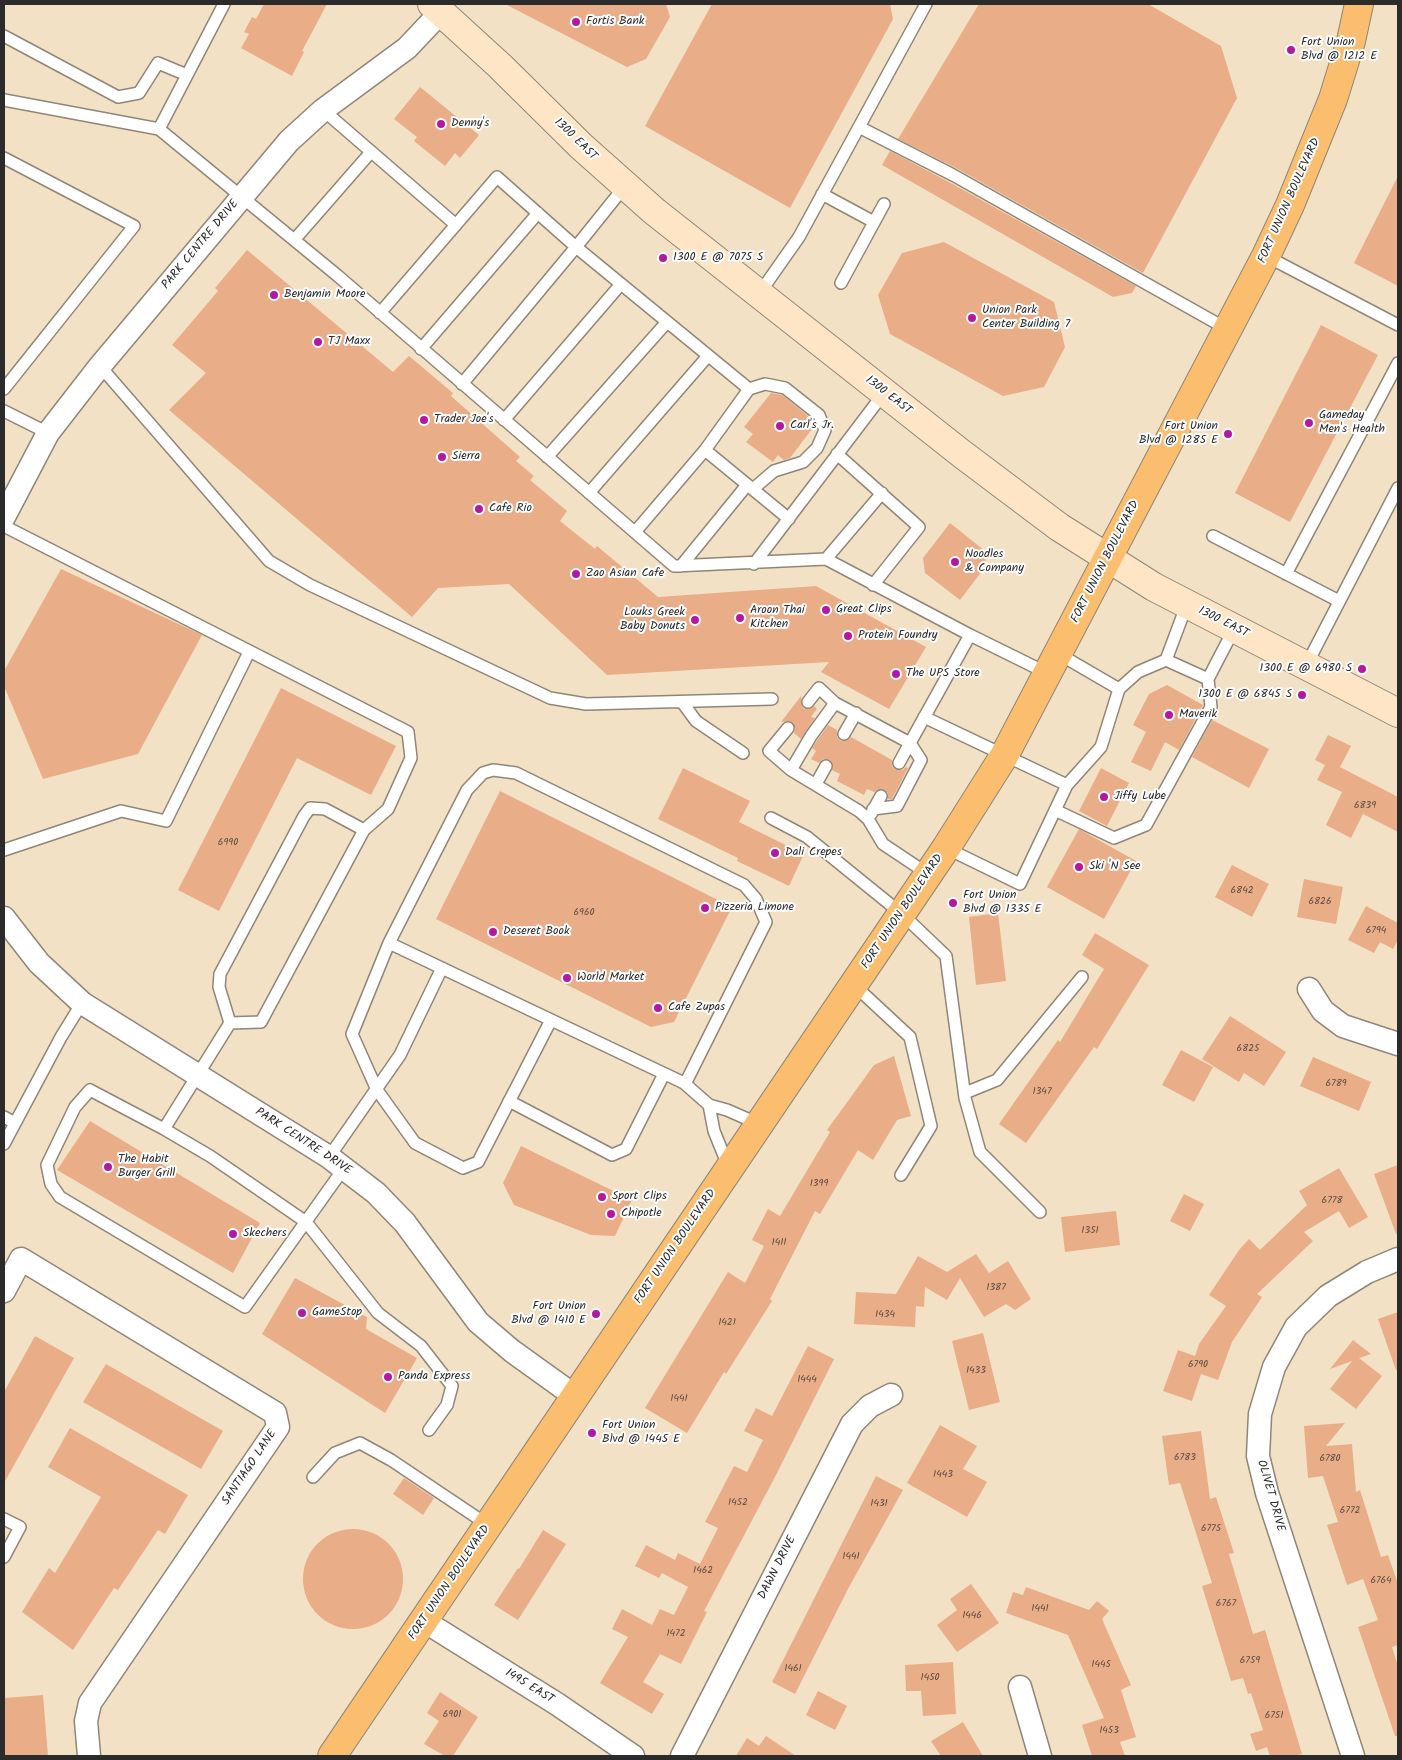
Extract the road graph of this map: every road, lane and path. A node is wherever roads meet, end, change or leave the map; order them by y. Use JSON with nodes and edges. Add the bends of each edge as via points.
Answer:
{"nodes":[{"id":1,"x":224,"y":4,"type":"edge"},
{"id":2,"x":926,"y":4,"type":"edge"},
{"id":3,"x":1359,"y":4,"type":"edge"},
{"id":4,"x":440,"y":7,"type":"edge"},
{"id":5,"x":4,"y":36,"type":"edge"},
{"id":6,"x":187,"y":75,"type":"junction"},
{"id":7,"x":4,"y":100,"type":"edge"},
{"id":8,"x":323,"y":110,"type":"junction"},
{"id":9,"x":859,"y":127,"type":"junction"},
{"id":10,"x":160,"y":129,"type":"junction"},
{"id":11,"x":371,"y":152,"type":"junction"},
{"id":12,"x":4,"y":158,"type":"edge"},
{"id":13,"x":625,"y":186,"type":"junction"},
{"id":14,"x":822,"y":194,"type":"junction"},
{"id":15,"x":242,"y":195,"type":"junction"},
{"id":16,"x":884,"y":204,"type":"dead end"},
{"id":17,"x":538,"y":213,"type":"junction"},
{"id":18,"x":874,"y":222,"type":"junction"},
{"id":19,"x":456,"y":225,"type":"junction"},
{"id":20,"x":294,"y":239,"type":"junction"},
{"id":21,"x":576,"y":247,"type":"junction"},
{"id":22,"x":1266,"y":256,"type":"junction"},
{"id":23,"x":841,"y":283,"type":"dead end"},
{"id":24,"x":621,"y":284,"type":"junction"},
{"id":25,"x":759,"y":294,"type":"junction"},
{"id":26,"x":380,"y":313,"type":"junction"},
{"id":27,"x":667,"y":322,"type":"junction"},
{"id":28,"x":1398,"y":326,"type":"edge"},
{"id":29,"x":1227,"y":329,"type":"junction"},
{"id":30,"x":421,"y":349,"type":"junction"},
{"id":31,"x":707,"y":357,"type":"junction"},
{"id":32,"x":1398,"y":363,"type":"edge"},
{"id":33,"x":100,"y":366,"type":"junction"},
{"id":34,"x":462,"y":384,"type":"junction"},
{"id":35,"x":4,"y":389,"type":"edge"},
{"id":36,"x":749,"y":389,"type":"junction"},
{"id":37,"x":884,"y":392,"type":"junction"},
{"id":38,"x":4,"y":411,"type":"edge"},
{"id":39,"x":504,"y":420,"type":"junction"},
{"id":40,"x":48,"y":433,"type":"junction"},
{"id":41,"x":705,"y":450,"type":"junction"},
{"id":42,"x":838,"y":454,"type":"junction"},
{"id":43,"x":547,"y":457,"type":"junction"},
{"id":44,"x":750,"y":487,"type":"junction"},
{"id":45,"x":1398,"y":488,"type":"edge"},
{"id":46,"x":589,"y":493,"type":"junction"},
{"id":47,"x":882,"y":493,"type":"junction"},
{"id":48,"x":4,"y":517,"type":"edge"},
{"id":49,"x":789,"y":519,"type":"junction"},
{"id":50,"x":4,"y":526,"type":"edge"},
{"id":51,"x":635,"y":532,"type":"junction"},
{"id":52,"x":1213,"y":536,"type":"dead end"},
{"id":53,"x":1107,"y":558,"type":"junction"},
{"id":54,"x":826,"y":559,"type":"junction"},
{"id":55,"x":754,"y":564,"type":"junction"},
{"id":56,"x":680,"y":566,"type":"junction"},
{"id":57,"x":1286,"y":574,"type":"junction"},
{"id":58,"x":872,"y":584,"type":"junction"},
{"id":59,"x":1339,"y":600,"type":"junction"},
{"id":60,"x":1187,"y":604,"type":"junction"},
{"id":61,"x":1234,"y":629,"type":"junction"},
{"id":62,"x":970,"y":635,"type":"junction"},
{"id":63,"x":249,"y":652,"type":"junction"},
{"id":64,"x":1166,"y":660,"type":"junction"},
{"id":65,"x":1054,"y":664,"type":"junction"},
{"id":66,"x":1307,"y":664,"type":"junction"},
{"id":67,"x":1208,"y":679,"type":"junction"},
{"id":68,"x":1119,"y":689,"type":"junction"},
{"id":69,"x":772,"y":699,"type":"dead end"},
{"id":70,"x":682,"y":702,"type":"junction"},
{"id":71,"x":808,"y":702,"type":"dead end"},
{"id":72,"x":836,"y":703,"type":"junction"},
{"id":73,"x":856,"y":713,"type":"junction"},
{"id":74,"x":1398,"y":713,"type":"edge"},
{"id":75,"x":924,"y":717,"type":"junction"},
{"id":76,"x":788,"y":728,"type":"dead end"},
{"id":77,"x":844,"y":734,"type":"dead end"},
{"id":78,"x":910,"y":743,"type":"junction"},
{"id":79,"x":743,"y":753,"type":"dead end"},
{"id":80,"x":1004,"y":756,"type":"junction"},
{"id":81,"x":899,"y":763,"type":"dead end"},
{"id":82,"x":826,"y":766,"type":"dead end"},
{"id":83,"x":790,"y":770,"type":"junction"},
{"id":84,"x":816,"y":784,"type":"junction"},
{"id":85,"x":1067,"y":785,"type":"junction"},
{"id":86,"x":881,"y":796,"type":"dead end"},
{"id":87,"x":1055,"y":810,"type":"junction"},
{"id":88,"x":871,"y":814,"type":"junction"},
{"id":89,"x":771,"y":818,"type":"dead end"},
{"id":90,"x":364,"y":830,"type":"junction"},
{"id":91,"x":946,"y":848,"type":"junction"},
{"id":92,"x":4,"y":850,"type":"edge"},
{"id":93,"x":928,"y":874,"type":"junction"},
{"id":94,"x":902,"y":914,"type":"junction"},
{"id":95,"x":4,"y":918,"type":"edge"},
{"id":96,"x":389,"y":943,"type":"junction"},
{"id":97,"x":442,"y":968,"type":"junction"},
{"id":98,"x":1082,"y":977,"type":"dead end"},
{"id":99,"x":854,"y":985,"type":"junction"},
{"id":100,"x":1309,"y":989,"type":"dead end"},
{"id":101,"x":82,"y":1003,"type":"junction"},
{"id":102,"x":551,"y":1020,"type":"junction"},
{"id":103,"x":230,"y":1023,"type":"junction"},
{"id":104,"x":1398,"y":1044,"type":"edge"},
{"id":105,"x":196,"y":1074,"type":"junction"},
{"id":106,"x":664,"y":1074,"type":"junction"},
{"id":107,"x":685,"y":1084,"type":"junction"},
{"id":108,"x":377,"y":1090,"type":"junction"},
{"id":109,"x":965,"y":1093,"type":"junction"},
{"id":110,"x":510,"y":1101,"type":"junction"},
{"id":111,"x":709,"y":1105,"type":"junction"},
{"id":112,"x":4,"y":1117,"type":"edge"},
{"id":113,"x":16,"y":1123,"type":"junction"},
{"id":114,"x":759,"y":1124,"type":"junction"},
{"id":115,"x":164,"y":1129,"type":"junction"},
{"id":116,"x":4,"y":1144,"type":"edge"},
{"id":117,"x":337,"y":1163,"type":"junction"},
{"id":118,"x":729,"y":1168,"type":"junction"},
{"id":119,"x":901,"y":1175,"type":"dead end"},
{"id":120,"x":1040,"y":1212,"type":"dead end"},
{"id":121,"x":306,"y":1222,"type":"junction"},
{"id":122,"x":1398,"y":1259,"type":"edge"},
{"id":123,"x":4,"y":1291,"type":"edge"},
{"id":124,"x":891,"y":1395,"type":"dead end"},
{"id":125,"x":576,"y":1397,"type":"junction"},
{"id":126,"x":428,"y":1430,"type":"dead end"},
{"id":127,"x":313,"y":1477,"type":"dead end"},
{"id":128,"x":4,"y":1519,"type":"edge"},
{"id":129,"x":488,"y":1525,"type":"junction"},
{"id":130,"x":4,"y":1557,"type":"edge"},
{"id":131,"x":424,"y":1621,"type":"junction"},
{"id":132,"x":1020,"y":1688,"type":"dead end"},
{"id":133,"x":89,"y":1756,"type":"edge"},
{"id":134,"x":332,"y":1756,"type":"edge"},
{"id":135,"x":633,"y":1756,"type":"edge"},
{"id":136,"x":682,"y":1756,"type":"edge"},
{"id":137,"x":1040,"y":1756,"type":"edge"},
{"id":138,"x":1353,"y":1756,"type":"edge"}],
"edges":[{"from":1,"to":6,"type":"lane"},
{"from":2,"to":9,"type":"lane"},
{"from":3,"to":22,"type":"main road","name":"FORT UNION BOULEVARD","via":[[1333,99]]},
{"from":4,"to":8,"type":"street","name":"PARK CENTRE DRIVE","via":[[407,48]]},
{"from":4,"to":13,"type":"main road","name":"1300 EAST"},
{"from":5,"to":6,"type":"lane","via":[[118,96],[139,93],[158,63]]},
{"from":6,"to":10,"type":"lane"},
{"from":7,"to":10,"type":"lane"},
{"from":8,"to":11,"type":"lane"},
{"from":8,"to":15,"type":"street","name":"PARK CENTRE DRIVE","via":[[288,142]]},
{"from":9,"to":14,"type":"lane"},
{"from":9,"to":29,"type":"lane","via":[[953,175]]},
{"from":10,"to":15,"type":"lane"},
{"from":11,"to":19,"type":"lane"},
{"from":11,"to":20,"type":"lane"},
{"from":12,"to":35,"type":"lane","via":[[134,226]]},
{"from":13,"to":21,"type":"lane"},
{"from":13,"to":25,"type":"main road","name":"1300 EAST"},
{"from":14,"to":18,"type":"lane"},
{"from":14,"to":25,"type":"lane","via":[[799,237]]},
{"from":15,"to":20,"type":"lane"},
{"from":15,"to":33,"type":"street","name":"PARK CENTRE DRIVE"},
{"from":16,"to":18,"type":"lane"},
{"from":17,"to":19,"type":"lane","via":[[497,177]]},
{"from":17,"to":21,"type":"lane"},
{"from":17,"to":30,"type":"lane"},
{"from":18,"to":23,"type":"lane"},
{"from":19,"to":26,"type":"lane"},
{"from":20,"to":26,"type":"lane"},
{"from":21,"to":24,"type":"lane"},
{"from":21,"to":34,"type":"lane"},
{"from":22,"to":28,"type":"lane"},
{"from":22,"to":29,"type":"main road","name":"FORT UNION BOULEVARD"},
{"from":24,"to":27,"type":"lane"},
{"from":24,"to":39,"type":"lane"},
{"from":25,"to":37,"type":"main road","name":"1300 EAST"},
{"from":26,"to":30,"type":"lane"},
{"from":27,"to":31,"type":"lane"},
{"from":27,"to":43,"type":"lane"},
{"from":29,"to":53,"type":"main road","name":"FORT UNION BOULEVARD"},
{"from":30,"to":34,"type":"lane"},
{"from":31,"to":36,"type":"lane"},
{"from":31,"to":46,"type":"lane"},
{"from":32,"to":57,"type":"lane"},
{"from":33,"to":40,"type":"street","name":"PARK CENTRE DRIVE"},
{"from":33,"to":70,"type":"lane","via":[[269,561],[310,586],[550,698],[586,704]]},
{"from":34,"to":39,"type":"lane"},
{"from":36,"to":41,"type":"lane"},
{"from":36,"to":44,"type":"lane","via":[[765,384],[785,388],[819,415],[825,430],[817,448],[803,462],[774,472]]},
{"from":37,"to":42,"type":"lane"},
{"from":37,"to":53,"type":"main road","name":"1300 EAST","via":[[1059,526]]},
{"from":38,"to":40,"type":"lane"},
{"from":39,"to":43,"type":"lane"},
{"from":40,"to":48,"type":"street","name":"PARK CENTRE DRIVE"},
{"from":41,"to":44,"type":"lane"},
{"from":41,"to":51,"type":"lane"},
{"from":42,"to":47,"type":"lane"},
{"from":42,"to":49,"type":"lane"},
{"from":43,"to":46,"type":"lane"},
{"from":44,"to":49,"type":"lane"},
{"from":44,"to":56,"type":"lane"},
{"from":45,"to":59,"type":"lane"},
{"from":46,"to":51,"type":"lane"},
{"from":47,"to":54,"type":"lane"},
{"from":47,"to":58,"type":"lane","via":[[919,527]]},
{"from":49,"to":55,"type":"lane"},
{"from":50,"to":63,"type":"lane"},
{"from":51,"to":56,"type":"lane","via":[[674,566]]},
{"from":52,"to":57,"type":"lane"},
{"from":53,"to":60,"type":"main road","name":"1300 EAST"},
{"from":53,"to":65,"type":"main road","name":"FORT UNION BOULEVARD"},
{"from":54,"to":55,"type":"lane"},
{"from":54,"to":58,"type":"lane"},
{"from":55,"to":56,"type":"lane"},
{"from":57,"to":59,"type":"lane"},
{"from":58,"to":62,"type":"lane"},
{"from":59,"to":66,"type":"lane"},
{"from":60,"to":61,"type":"main road","name":"1300 EAST"},
{"from":60,"to":64,"type":"lane"},
{"from":61,"to":66,"type":"main road","name":"1300 EAST"},
{"from":61,"to":67,"type":"lane"},
{"from":62,"to":65,"type":"lane"},
{"from":62,"to":75,"type":"lane"},
{"from":63,"to":90,"type":"lane","via":[[408,732],[411,758],[400,784],[388,809]]},
{"from":63,"to":92,"type":"lane","via":[[166,821],[121,811]]},
{"from":64,"to":67,"type":"lane"},
{"from":64,"to":68,"type":"lane","via":[[1138,672]]},
{"from":65,"to":68,"type":"lane"},
{"from":65,"to":80,"type":"main road","name":"FORT UNION BOULEVARD"},
{"from":66,"to":74,"type":"main road","name":"1300 EAST"},
{"from":67,"to":87,"type":"lane","via":[[1211,707],[1146,826],[1114,838]]},
{"from":68,"to":85,"type":"lane","via":[[1101,746]]},
{"from":69,"to":70,"type":"lane"},
{"from":70,"to":79,"type":"lane","via":[[696,721]]},
{"from":71,"to":72,"type":"lane","via":[[819,688]]},
{"from":72,"to":73,"type":"lane"},
{"from":72,"to":83,"type":"lane"},
{"from":73,"to":77,"type":"lane"},
{"from":73,"to":78,"type":"lane"},
{"from":75,"to":78,"type":"lane"},
{"from":75,"to":80,"type":"lane"},
{"from":76,"to":83,"type":"lane","via":[[769,751]]},
{"from":78,"to":81,"type":"lane"},
{"from":78,"to":88,"type":"lane","via":[[921,760],[897,806]]},
{"from":80,"to":85,"type":"lane"},
{"from":80,"to":91,"type":"main road","name":"FORT UNION BOULEVARD"},
{"from":82,"to":84,"type":"lane"},
{"from":83,"to":84,"type":"lane"},
{"from":84,"to":88,"type":"lane"},
{"from":85,"to":87,"type":"lane"},
{"from":86,"to":88,"type":"lane"},
{"from":87,"to":91,"type":"lane","via":[[1020,884]]},
{"from":88,"to":93,"type":"lane","via":[[883,844]]},
{"from":89,"to":94,"type":"lane","via":[[807,837]]},
{"from":90,"to":103,"type":"lane","via":[[261,1022]]},
{"from":90,"to":103,"type":"lane","via":[[325,809],[310,808],[304,816],[220,974],[219,987]]},
{"from":91,"to":93,"type":"main road","name":"FORT UNION BOULEVARD"},
{"from":93,"to":94,"type":"main road","name":"FORT UNION BOULEVARD"},
{"from":94,"to":99,"type":"main road","name":"FORT UNION BOULEVARD"},
{"from":94,"to":109,"type":"lane","via":[[946,956]]},
{"from":95,"to":101,"type":"street","name":"PARK CENTRE DRIVE","via":[[39,963]]},
{"from":96,"to":97,"type":"lane"},
{"from":96,"to":107,"type":"lane","via":[[467,790],[483,773],[493,770],[516,773],[744,885],[763,911],[766,922]]},
{"from":96,"to":108,"type":"lane","via":[[352,1034]]},
{"from":97,"to":102,"type":"lane"},
{"from":97,"to":108,"type":"lane","via":[[400,1056]]},
{"from":98,"to":109,"type":"lane","via":[[998,1080]]},
{"from":99,"to":114,"type":"main road","name":"FORT UNION BOULEVARD"},
{"from":99,"to":119,"type":"lane","via":[[910,1037],[931,1126]]},
{"from":100,"to":104,"type":"street","via":[[1323,1011],[1343,1026]]},
{"from":101,"to":105,"type":"street","name":"PARK CENTRE DRIVE"},
{"from":101,"to":113,"type":"lane"},
{"from":102,"to":106,"type":"lane"},
{"from":102,"to":110,"type":"lane"},
{"from":103,"to":105,"type":"lane"},
{"from":105,"to":115,"type":"lane"},
{"from":105,"to":117,"type":"street","name":"PARK CENTRE DRIVE"},
{"from":106,"to":107,"type":"lane"},
{"from":106,"to":110,"type":"lane","via":[[626,1149],[612,1155]]},
{"from":107,"to":111,"type":"lane"},
{"from":108,"to":110,"type":"lane","via":[[414,1143],[463,1168],[478,1162]]},
{"from":108,"to":117,"type":"lane"},
{"from":109,"to":120,"type":"lane","via":[[980,1152]]},
{"from":111,"to":114,"type":"lane"},
{"from":111,"to":118,"type":"lane","via":[[714,1130]]},
{"from":112,"to":113,"type":"lane"},
{"from":113,"to":116,"type":"lane"},
{"from":114,"to":118,"type":"main road","name":"FORT UNION BOULEVARD"},
{"from":115,"to":121,"type":"lane","via":[[210,1156]]},
{"from":115,"to":121,"type":"lane","via":[[90,1090],[75,1107],[46,1165],[51,1184],[60,1197],[245,1306]]},
{"from":117,"to":121,"type":"lane"},
{"from":117,"to":125,"type":"street","name":"PARK CENTRE DRIVE","via":[[376,1193],[405,1223],[478,1322]]},
{"from":118,"to":125,"type":"main road","name":"FORT UNION BOULEVARD"},
{"from":121,"to":126,"type":"lane","via":[[378,1313],[420,1346],[452,1386],[447,1404]]},
{"from":122,"to":138,"type":"street","name":"OLIVET DRIVE","via":[[1367,1272],[1328,1296],[1296,1327],[1274,1367],[1260,1414],[1258,1456],[1267,1493]]},
{"from":123,"to":133,"type":"street","name":"SANTIAGO LANE","via":[[21,1259],[275,1413],[278,1427],[90,1703],[86,1721]]},
{"from":124,"to":136,"type":"street","name":"DAWN DRIVE","via":[[870,1406],[852,1424]]},
{"from":125,"to":129,"type":"main road","name":"FORT UNION BOULEVARD"},
{"from":127,"to":129,"type":"lane","via":[[335,1453],[360,1443]]},
{"from":128,"to":130,"type":"lane","via":[[20,1527]]},
{"from":129,"to":131,"type":"main road","name":"FORT UNION BOULEVARD"},
{"from":131,"to":134,"type":"main road","name":"FORT UNION BOULEVARD"},
{"from":131,"to":135,"type":"street","name":"1495 EAST"},
{"from":132,"to":137,"type":"street"}]}
